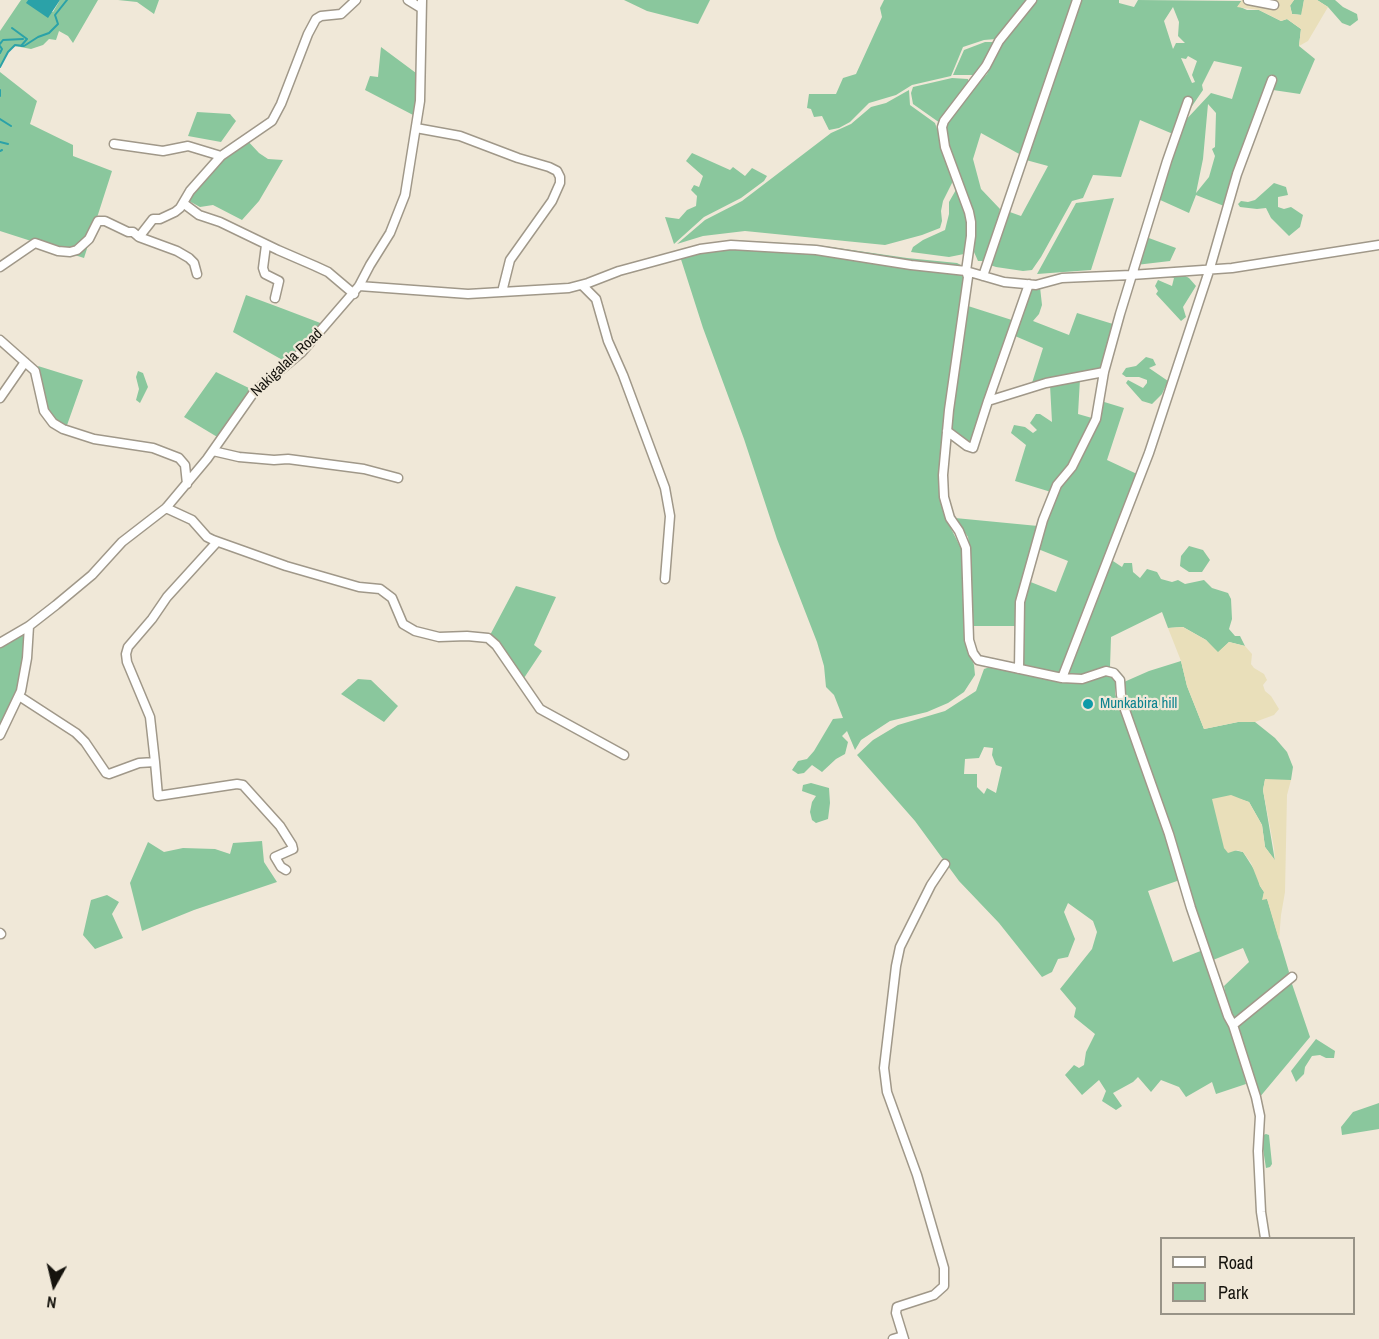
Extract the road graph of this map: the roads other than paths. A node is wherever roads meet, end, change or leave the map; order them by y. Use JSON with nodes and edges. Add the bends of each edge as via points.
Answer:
{"nodes":[{"id":1,"x":356,"y":0,"type":"edge"},
{"id":2,"x":408,"y":0,"type":"edge"},
{"id":3,"x":1032,"y":0,"type":"edge"},
{"id":4,"x":1077,"y":0,"type":"edge"},
{"id":5,"x":1248,"y":0,"type":"edge"},
{"id":6,"x":422,"y":4,"type":"edge"},
{"id":7,"x":1274,"y":5,"type":"dead end"},
{"id":8,"x":1272,"y":80,"type":"dead end"},
{"id":9,"x":1188,"y":101,"type":"dead end"},
{"id":10,"x":416,"y":129,"type":"junction"},
{"id":11,"x":114,"y":144,"type":"dead end"},
{"id":12,"x":221,"y":156,"type":"junction"},
{"id":13,"x":183,"y":203,"type":"junction"},
{"id":14,"x":139,"y":237,"type":"junction"},
{"id":15,"x":266,"y":245,"type":"junction"},
{"id":16,"x":1379,"y":245,"type":"edge"},
{"id":17,"x":0,"y":267,"type":"edge"},
{"id":18,"x":1210,"y":268,"type":"junction"},
{"id":19,"x":966,"y":271,"type":"junction"},
{"id":20,"x":197,"y":274,"type":"dead end"},
{"id":21,"x":1131,"y":275,"type":"junction"},
{"id":22,"x":983,"y":276,"type":"junction"},
{"id":23,"x":1029,"y":284,"type":"junction"},
{"id":24,"x":582,"y":285,"type":"junction"},
{"id":25,"x":357,"y":290,"type":"junction"},
{"id":26,"x":502,"y":292,"type":"junction"},
{"id":27,"x":275,"y":298,"type":"dead end"},
{"id":28,"x":0,"y":340,"type":"edge"},
{"id":29,"x":25,"y":362,"type":"junction"},
{"id":30,"x":1104,"y":372,"type":"junction"},
{"id":31,"x":0,"y":398,"type":"edge"},
{"id":32,"x":988,"y":401,"type":"junction"},
{"id":33,"x":947,"y":431,"type":"junction"},
{"id":34,"x":213,"y":451,"type":"junction"},
{"id":35,"x":185,"y":465,"type":"junction"},
{"id":36,"x":201,"y":466,"type":"junction"},
{"id":37,"x":398,"y":478,"type":"dead end"},
{"id":38,"x":187,"y":484,"type":"junction"},
{"id":39,"x":166,"y":508,"type":"junction"},
{"id":40,"x":217,"y":542,"type":"junction"},
{"id":41,"x":665,"y":579,"type":"dead end"},
{"id":42,"x":29,"y":626,"type":"junction"},
{"id":43,"x":0,"y":643,"type":"edge"},
{"id":44,"x":1019,"y":669,"type":"junction"},
{"id":45,"x":1062,"y":678,"type":"junction"},
{"id":46,"x":19,"y":696,"type":"junction"},
{"id":47,"x":0,"y":735,"type":"edge"},
{"id":48,"x":624,"y":754,"type":"dead end"},
{"id":49,"x":155,"y":762,"type":"junction"},
{"id":50,"x":945,"y":864,"type":"dead end"},
{"id":51,"x":286,"y":870,"type":"dead end"},
{"id":52,"x":1292,"y":977,"type":"dead end"},
{"id":53,"x":1233,"y":1025,"type":"junction"},
{"id":54,"x":1265,"y":1237,"type":"edge"},
{"id":55,"x":903,"y":1338,"type":"edge"},
{"id":56,"x":894,"y":1339,"type":"edge"}],
"edges":[{"from":1,"to":12,"type":"street","via":[[341,14],[316,19],[272,121]]},
{"from":2,"to":6,"type":"street"},
{"from":3,"to":19,"type":"street","via":[[999,41],[942,127],[945,147],[969,212],[971,236]]},
{"from":4,"to":22,"type":"street"},
{"from":5,"to":7,"type":"street"},
{"from":6,"to":10,"type":"street","name":"Nakigalala Road"},
{"from":8,"to":18,"type":"street","via":[[1237,174]]},
{"from":9,"to":21,"type":"street"},
{"from":10,"to":25,"type":"street","name":"Nakigalala Road","via":[[402,203],[390,233]]},
{"from":10,"to":26,"type":"street","via":[[460,136],[557,171],[560,183],[552,201],[510,260]]},
{"from":11,"to":12,"type":"street","via":[[163,151],[188,146]]},
{"from":12,"to":13,"type":"street"},
{"from":13,"to":14,"type":"street","via":[[175,212],[153,219]]},
{"from":13,"to":15,"type":"street"},
{"from":14,"to":17,"type":"street","via":[[98,221],[89,239],[77,249],[70,252],[35,243]]},
{"from":14,"to":20,"type":"street","via":[[189,258]]},
{"from":15,"to":25,"type":"street"},
{"from":15,"to":27,"type":"street","via":[[263,268],[265,274],[279,281]]},
{"from":16,"to":18,"type":"street"},
{"from":18,"to":21,"type":"street"},
{"from":18,"to":45,"type":"street","via":[[1149,453]]},
{"from":19,"to":22,"type":"street"},
{"from":19,"to":24,"type":"street","via":[[816,250],[731,245],[700,249]]},
{"from":19,"to":33,"type":"street"},
{"from":21,"to":23,"type":"street","via":[[1084,276]]},
{"from":21,"to":30,"type":"street"},
{"from":22,"to":23,"type":"street"},
{"from":23,"to":32,"type":"street"},
{"from":24,"to":26,"type":"street"},
{"from":24,"to":41,"type":"street","via":[[596,298],[608,341],[665,488],[670,516]]},
{"from":25,"to":26,"type":"street"},
{"from":25,"to":34,"type":"street","name":"Nakigalala Road","via":[[302,352],[254,392]]},
{"from":28,"to":29,"type":"street"},
{"from":29,"to":31,"type":"street"},
{"from":29,"to":35,"type":"street","via":[[36,373],[45,414],[59,427],[94,439],[156,449],[179,458]]},
{"from":30,"to":32,"type":"street","via":[[1046,383]]},
{"from":30,"to":44,"type":"street","via":[[1096,420],[1051,498],[1021,592]]},
{"from":32,"to":33,"type":"street","via":[[973,447]]},
{"from":33,"to":44,"type":"street","via":[[944,497],[966,548],[969,640],[978,660]]},
{"from":34,"to":36,"type":"street","name":"Nakigalala Road"},
{"from":34,"to":37,"type":"street","via":[[364,469]]},
{"from":35,"to":36,"type":"street"},
{"from":35,"to":38,"type":"street"},
{"from":36,"to":38,"type":"street","name":"Nakigalala Road"},
{"from":38,"to":39,"type":"street","name":"Nakigalala Road"},
{"from":39,"to":40,"type":"street","via":[[192,520]]},
{"from":39,"to":42,"type":"street","name":"Nakigalala Road"},
{"from":40,"to":48,"type":"street","via":[[286,567],[380,589],[392,598],[403,624],[419,633],[488,638],[540,709]]},
{"from":40,"to":49,"type":"street","via":[[167,597],[126,654],[150,717]]},
{"from":42,"to":43,"type":"street","name":"Nakigalala Road"},
{"from":42,"to":46,"type":"street"},
{"from":44,"to":45,"type":"street"},
{"from":45,"to":53,"type":"street","via":[[1082,679],[1106,671],[1120,680],[1121,695]]},
{"from":46,"to":47,"type":"street"},
{"from":46,"to":49,"type":"street","via":[[76,733],[106,773]]},
{"from":49,"to":51,"type":"street","via":[[158,796],[243,785],[292,844],[293,849],[275,857]]},
{"from":50,"to":55,"type":"street","via":[[900,946],[884,1068],[887,1092],[944,1268],[944,1286],[934,1295],[897,1307]]},
{"from":52,"to":53,"type":"street"},
{"from":53,"to":54,"type":"street","via":[[1260,1116],[1257,1151]]},
{"from":55,"to":56,"type":"street"}]}
